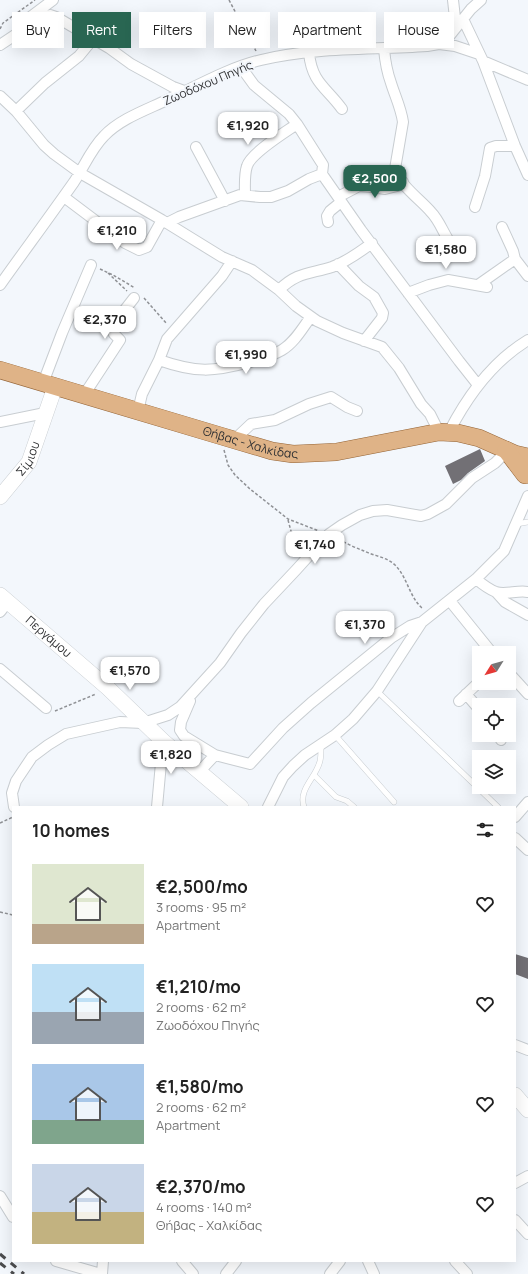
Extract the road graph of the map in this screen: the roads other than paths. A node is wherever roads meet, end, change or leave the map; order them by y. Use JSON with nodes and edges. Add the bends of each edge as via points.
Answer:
{"nodes":[{"id":1,"x":53,"y":0,"type":"edge"},
{"id":2,"x":453,"y":0,"type":"edge"},
{"id":3,"x":481,"y":0,"type":"edge"},
{"id":4,"x":464,"y":19,"type":"junction"},
{"id":5,"x":72,"y":27,"type":"edge"},
{"id":6,"x":456,"y":27,"type":"junction"},
{"id":7,"x":454,"y":30,"type":"edge"},
{"id":8,"x":0,"y":39,"type":"edge"},
{"id":9,"x":0,"y":45,"type":"edge"},
{"id":10,"x":454,"y":46,"type":"edge"},
{"id":11,"x":85,"y":48,"type":"edge"},
{"id":12,"x":107,"y":48,"type":"edge"},
{"id":13,"x":398,"y":48,"type":"edge"},
{"id":14,"x":384,"y":49,"type":"junction"},
{"id":15,"x":309,"y":53,"type":"junction"},
{"id":16,"x":481,"y":57,"type":"junction"},
{"id":17,"x":241,"y":67,"type":"junction"},
{"id":18,"x":528,"y":80,"type":"edge"},
{"id":19,"x":184,"y":91,"type":"junction"},
{"id":20,"x":0,"y":96,"type":"edge"},
{"id":21,"x":342,"y":109,"type":"dead end"},
{"id":22,"x":16,"y":111,"type":"junction"},
{"id":23,"x":296,"y":124,"type":"junction"},
{"id":24,"x":515,"y":146,"type":"junction"},
{"id":25,"x":196,"y":147,"type":"dead end"},
{"id":26,"x":80,"y":173,"type":"junction"},
{"id":27,"x":322,"y":174,"type":"junction"},
{"id":28,"x":528,"y":175,"type":"edge"},
{"id":29,"x":403,"y":182,"type":"junction"},
{"id":30,"x":244,"y":194,"type":"junction"},
{"id":31,"x":64,"y":197,"type":"junction"},
{"id":32,"x":339,"y":199,"type":"junction"},
{"id":33,"x":225,"y":201,"type":"junction"},
{"id":34,"x":475,"y":207,"type":"dead end"},
{"id":35,"x":164,"y":222,"type":"junction"},
{"id":36,"x":328,"y":222,"type":"dead end"},
{"id":37,"x":502,"y":227,"type":"dead end"},
{"id":38,"x":449,"y":241,"type":"dead end"},
{"id":39,"x":372,"y":243,"type":"junction"},
{"id":40,"x":515,"y":259,"type":"junction"},
{"id":41,"x":232,"y":261,"type":"junction"},
{"id":42,"x":338,"y":264,"type":"junction"},
{"id":43,"x":91,"y":265,"type":"dead end"},
{"id":44,"x":528,"y":276,"type":"edge"},
{"id":45,"x":0,"y":285,"type":"edge"},
{"id":46,"x":279,"y":290,"type":"junction"},
{"id":47,"x":408,"y":293,"type":"junction"},
{"id":48,"x":134,"y":298,"type":"road end"},
{"id":49,"x":310,"y":318,"type":"junction"},
{"id":50,"x":528,"y":340,"type":"edge"},
{"id":51,"x":364,"y":341,"type":"junction"},
{"id":52,"x":159,"y":360,"type":"junction"},
{"id":53,"x":0,"y":370,"type":"edge"},
{"id":54,"x":49,"y":385,"type":"junction"},
{"id":55,"x":478,"y":385,"type":"junction"},
{"id":56,"x":88,"y":395,"type":"junction"},
{"id":57,"x":138,"y":411,"type":"junction"},
{"id":58,"x":357,"y":411,"type":"dead end"},
{"id":59,"x":45,"y":413,"type":"junction"},
{"id":60,"x":0,"y":422,"type":"edge"},
{"id":61,"x":444,"y":432,"type":"junction"},
{"id":62,"x":234,"y":440,"type":"junction"},
{"id":63,"x":506,"y":450,"type":"junction"},
{"id":64,"x":528,"y":457,"type":"edge"},
{"id":65,"x":527,"y":473,"type":"edge"},
{"id":66,"x":528,"y":496,"type":"edge"},
{"id":67,"x":0,"y":497,"type":"edge"},
{"id":68,"x":528,"y":522,"type":"edge"},
{"id":69,"x":516,"y":524,"type":"junction"},
{"id":70,"x":476,"y":579,"type":"junction"},
{"id":71,"x":496,"y":592,"type":"junction"},
{"id":72,"x":528,"y":592,"type":"edge"},
{"id":73,"x":450,"y":601,"type":"junction"},
{"id":74,"x":3,"y":603,"type":"edge"},
{"id":75,"x":528,"y":615,"type":"edge"},
{"id":76,"x":422,"y":622,"type":"junction"},
{"id":77,"x":486,"y":646,"type":"edge"},
{"id":78,"x":0,"y":669,"type":"edge"},
{"id":79,"x":516,"y":681,"type":"edge"},
{"id":80,"x":472,"y":689,"type":"edge"},
{"id":81,"x":377,"y":691,"type":"junction"},
{"id":82,"x":528,"y":694,"type":"edge"},
{"id":83,"x":192,"y":696,"type":"junction"},
{"id":84,"x":472,"y":704,"type":"edge"},
{"id":85,"x":46,"y":708,"type":"road end"},
{"id":86,"x":143,"y":723,"type":"junction"},
{"id":87,"x":335,"y":736,"type":"junction"},
{"id":88,"x":163,"y":741,"type":"junction"},
{"id":89,"x":321,"y":746,"type":"junction"},
{"id":90,"x":215,"y":754,"type":"junction"},
{"id":91,"x":200,"y":771,"type":"junction"},
{"id":92,"x":314,"y":775,"type":"junction"},
{"id":93,"x":394,"y":802,"type":"dead end"},
{"id":94,"x":528,"y":802,"type":"edge"},
{"id":95,"x":14,"y":806,"type":"edge"},
{"id":96,"x":157,"y":806,"type":"edge"},
{"id":97,"x":240,"y":806,"type":"edge"},
{"id":98,"x":268,"y":806,"type":"edge"},
{"id":99,"x":304,"y":806,"type":"edge"},
{"id":100,"x":353,"y":806,"type":"edge"},
{"id":101,"x":497,"y":806,"type":"edge"},
{"id":102,"x":516,"y":816,"type":"edge"},
{"id":103,"x":516,"y":839,"type":"edge"},
{"id":104,"x":528,"y":850,"type":"edge"},
{"id":105,"x":516,"y":1045,"type":"edge"},
{"id":106,"x":528,"y":1050,"type":"edge"},
{"id":107,"x":528,"y":1176,"type":"edge"},
{"id":108,"x":516,"y":1182,"type":"edge"},
{"id":109,"x":0,"y":1196,"type":"edge"},
{"id":110,"x":12,"y":1215,"type":"edge"},
{"id":111,"x":516,"y":1221,"type":"edge"},
{"id":112,"x":528,"y":1234,"type":"edge"},
{"id":113,"x":59,"y":1262,"type":"edge"},
{"id":114,"x":103,"y":1262,"type":"edge"},
{"id":115,"x":183,"y":1262,"type":"edge"},
{"id":116,"x":235,"y":1262,"type":"edge"},
{"id":117,"x":339,"y":1262,"type":"edge"},
{"id":118,"x":369,"y":1262,"type":"edge"},
{"id":119,"x":456,"y":1262,"type":"edge"},
{"id":120,"x":101,"y":1274,"type":"edge"},
{"id":121,"x":193,"y":1274,"type":"edge"},
{"id":122,"x":226,"y":1274,"type":"edge"},
{"id":123,"x":330,"y":1274,"type":"edge"},
{"id":124,"x":374,"y":1274,"type":"edge"},
{"id":125,"x":466,"y":1274,"type":"edge"}],
"edges":[{"from":1,"to":8,"type":"street"},
{"from":2,"to":6,"type":"street"},
{"from":3,"to":4,"type":"street","via":[[471,8]]},
{"from":4,"to":6,"type":"street"},
{"from":4,"to":16,"type":"street"},
{"from":5,"to":9,"type":"street","via":[[50,15],[42,17]]},
{"from":6,"to":7,"type":"street"},
{"from":10,"to":16,"type":"street","name":"Ζωοδόχου Πηγής"},
{"from":11,"to":22,"type":"street"},
{"from":12,"to":19,"type":"street","via":[[131,64]]},
{"from":13,"to":14,"type":"street","name":"Ζωοδόχου Πηγής"},
{"from":14,"to":15,"type":"street","name":"Ζωοδόχου Πηγής"},
{"from":14,"to":29,"type":"street","via":[[391,83],[402,115],[395,169]]},
{"from":15,"to":17,"type":"street","name":"Ζωοδόχου Πηγής","via":[[293,54]]},
{"from":15,"to":21,"type":"street","via":[[314,76]]},
{"from":16,"to":18,"type":"street","name":"Ζωοδόχου Πηγής"},
{"from":16,"to":24,"type":"street"},
{"from":17,"to":19,"type":"street","name":"Ζωοδόχου Πηγής"},
{"from":17,"to":23,"type":"street","via":[[254,85]]},
{"from":19,"to":26,"type":"street","name":"Ζωοδόχου Πηγής","via":[[113,128],[94,149]]},
{"from":20,"to":22,"type":"street"},
{"from":22,"to":26,"type":"street","via":[[44,145]]},
{"from":23,"to":27,"type":"street","via":[[323,165]]},
{"from":23,"to":30,"type":"street","via":[[249,160]]},
{"from":24,"to":28,"type":"street"},
{"from":24,"to":34,"type":"street","via":[[490,148],[485,176]]},
{"from":25,"to":33,"type":"street"},
{"from":26,"to":31,"type":"street","name":"Ζωοδόχου Πηγής"},
{"from":26,"to":35,"type":"street"},
{"from":27,"to":30,"type":"street","via":[[271,197]]},
{"from":27,"to":32,"type":"street"},
{"from":29,"to":32,"type":"street","via":[[386,189],[359,186]]},
{"from":29,"to":38,"type":"street","via":[[432,213]]},
{"from":30,"to":33,"type":"street"},
{"from":31,"to":35,"type":"street","via":[[125,243],[139,250],[147,247]]},
{"from":31,"to":45,"type":"street","name":"Ζωοδόχου Πηγής"},
{"from":32,"to":36,"type":"street","via":[[327,216]]},
{"from":32,"to":39,"type":"street"},
{"from":33,"to":35,"type":"street"},
{"from":35,"to":41,"type":"street"},
{"from":37,"to":40,"type":"street"},
{"from":39,"to":42,"type":"street"},
{"from":39,"to":47,"type":"street"},
{"from":40,"to":44,"type":"street"},
{"from":40,"to":47,"type":"street","via":[[482,286],[448,280]]},
{"from":41,"to":46,"type":"street","via":[[252,270]]},
{"from":41,"to":52,"type":"street","via":[[167,339]]},
{"from":42,"to":46,"type":"street","via":[[296,276]]},
{"from":42,"to":51,"type":"street","via":[[359,286],[374,297],[383,313]]},
{"from":43,"to":54,"type":"street","via":[[62,333]]},
{"from":46,"to":49,"type":"street"},
{"from":47,"to":55,"type":"street"},
{"from":48,"to":56,"type":"street","via":[[113,325],[112,330],[120,340]]},
{"from":49,"to":51,"type":"street"},
{"from":49,"to":52,"type":"street","via":[[289,344],[266,358],[212,370],[192,370]]},
{"from":50,"to":55,"type":"street","via":[[509,354]]},
{"from":51,"to":61,"type":"street","via":[[382,347],[389,354]]},
{"from":52,"to":57,"type":"street","via":[[142,394]]},
{"from":53,"to":54,"type":"main road","name":"Θήβας - Χαλκίδας"},
{"from":54,"to":56,"type":"main road","name":"Θήβας - Χαλκίδας"},
{"from":54,"to":59,"type":"street","name":"Σίμιου"},
{"from":55,"to":61,"type":"street"},
{"from":56,"to":57,"type":"main road","name":"Θήβας - Χαλκίδας","via":[[113,399]]},
{"from":57,"to":62,"type":"main road","name":"Θήβας - Χαλκίδας"},
{"from":58,"to":62,"type":"street","via":[[331,397],[275,420],[251,424]]},
{"from":59,"to":60,"type":"street"},
{"from":59,"to":67,"type":"street","name":"Σίμιου","via":[[29,462]]},
{"from":61,"to":62,"type":"main road","name":"Θήβας - Χαλκίδας","via":[[336,452],[310,454],[272,451]]},
{"from":61,"to":63,"type":"main road","name":"Θήβας - Χαλκίδας","via":[[479,438]]},
{"from":63,"to":64,"type":"main road","name":"Θήβας - Χαλκίδας"},
{"from":63,"to":65,"type":"main road","name":"Θήβας - Χαλκίδας"},
{"from":63,"to":83,"type":"street","via":[[495,463],[472,478],[446,504],[428,514],[421,516],[387,510],[373,511],[360,515],[329,534],[264,604]]},
{"from":66,"to":69,"type":"street"},
{"from":68,"to":69,"type":"lane"},
{"from":69,"to":70,"type":"street","via":[[504,551]]},
{"from":70,"to":71,"type":"street"},
{"from":70,"to":73,"type":"street"},
{"from":71,"to":72,"type":"street"},
{"from":71,"to":75,"type":"street","via":[[506,602]]},
{"from":73,"to":76,"type":"street"},
{"from":73,"to":77,"type":"street"},
{"from":74,"to":86,"type":"street","name":"Περγάμου","via":[[108,688]]},
{"from":76,"to":81,"type":"street"},
{"from":76,"to":90,"type":"street","via":[[391,638],[311,703],[283,728],[250,764]]},
{"from":78,"to":85,"type":"street"},
{"from":79,"to":82,"type":"street"},
{"from":80,"to":84,"type":"street","via":[[463,697]]},
{"from":81,"to":87,"type":"street"},
{"from":81,"to":101,"type":"lane"},
{"from":83,"to":86,"type":"street","via":[[168,715]]},
{"from":83,"to":90,"type":"street","via":[[180,730],[184,736]]},
{"from":86,"to":88,"type":"street","name":"Περγάμου"},
{"from":86,"to":95,"type":"street","via":[[120,722],[66,734],[48,745],[32,757],[16,781],[12,793]]},
{"from":87,"to":89,"type":"street"},
{"from":87,"to":93,"type":"lane"},
{"from":88,"to":91,"type":"street","name":"Περγάμου"},
{"from":88,"to":96,"type":"street"},
{"from":89,"to":92,"type":"lane","via":[[320,762]]},
{"from":89,"to":98,"type":"street","via":[[305,755],[283,777]]},
{"from":90,"to":91,"type":"street"},
{"from":91,"to":97,"type":"street","name":"Περγάμου"},
{"from":92,"to":99,"type":"lane","via":[[304,789]]},
{"from":92,"to":100,"type":"lane","via":[[336,797]]},
{"from":94,"to":102,"type":"street"},
{"from":103,"to":104,"type":"street"},
{"from":105,"to":106,"type":"street"},
{"from":107,"to":108,"type":"street"},
{"from":109,"to":110,"type":"street"},
{"from":111,"to":112,"type":"street"},
{"from":113,"to":120,"type":"street"},
{"from":114,"to":120,"type":"street"},
{"from":115,"to":121,"type":"street"},
{"from":116,"to":122,"type":"street"},
{"from":117,"to":123,"type":"street"},
{"from":118,"to":124,"type":"street"},
{"from":119,"to":125,"type":"street"}]}
